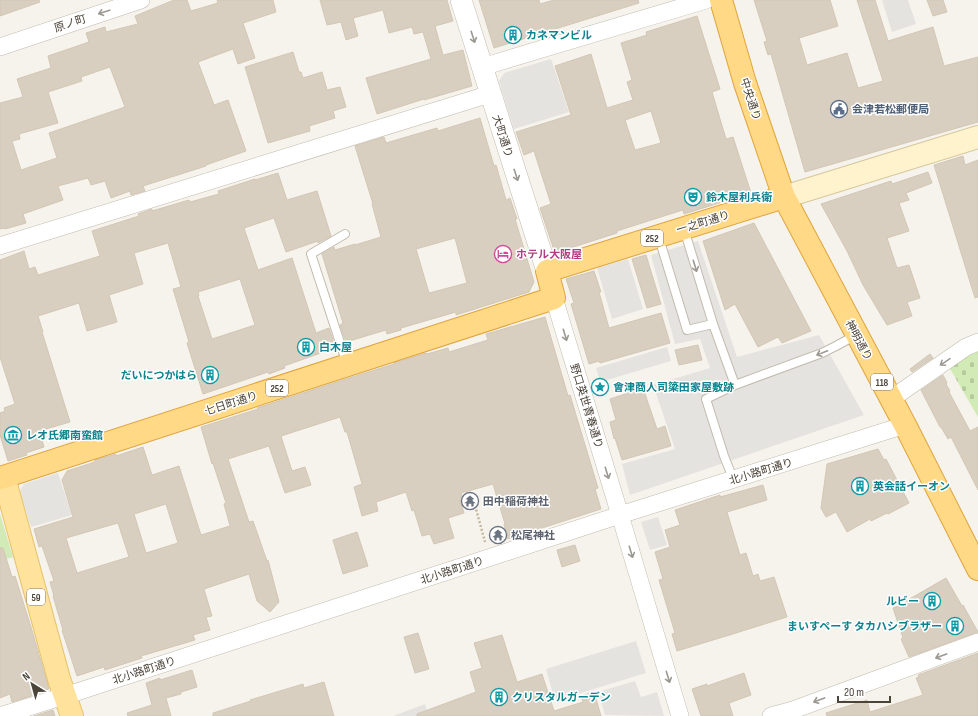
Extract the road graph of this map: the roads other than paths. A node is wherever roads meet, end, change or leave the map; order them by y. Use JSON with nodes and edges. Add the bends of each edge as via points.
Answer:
{"nodes":[{"id":1,"x":141,"y":0,"type":"edge"},
{"id":2,"x":461,"y":0,"type":"edge"},
{"id":3,"x":706,"y":0,"type":"edge"},
{"id":4,"x":722,"y":0,"type":"edge"},
{"id":5,"x":0,"y":47,"type":"edge"},
{"id":6,"x":482,"y":67,"type":"junction"},
{"id":7,"x":490,"y":94,"type":"junction"},
{"id":8,"x":978,"y":137,"type":"edge"},
{"id":9,"x":784,"y":197,"type":"junction"},
{"id":10,"x":684,"y":229,"type":"junction"},
{"id":11,"x":345,"y":234,"type":"dead end"},
{"id":12,"x":658,"y":236,"type":"junction"},
{"id":13,"x":0,"y":246,"type":"edge"},
{"id":14,"x":547,"y":271,"type":"junction"},
{"id":15,"x":554,"y":298,"type":"junction"},
{"id":16,"x":713,"y":324,"type":"junction"},
{"id":17,"x":856,"y":335,"type":"junction"},
{"id":18,"x":978,"y":342,"type":"edge"},
{"id":19,"x":347,"y":365,"type":"junction"},
{"id":20,"x":735,"y":385,"type":"junction"},
{"id":21,"x":891,"y":399,"type":"junction"},
{"id":22,"x":905,"y":425,"type":"junction"},
{"id":23,"x":1,"y":474,"type":"edge"},
{"id":24,"x":732,"y":480,"type":"junction"},
{"id":25,"x":620,"y":515,"type":"junction"},
{"id":26,"x":978,"y":569,"type":"edge"},
{"id":27,"x":978,"y":642,"type":"edge"},
{"id":28,"x":65,"y":695,"type":"junction"},
{"id":29,"x":0,"y":716,"type":"edge"},
{"id":30,"x":72,"y":716,"type":"edge"},
{"id":31,"x":680,"y":716,"type":"edge"},
{"id":32,"x":771,"y":716,"type":"edge"}],
"edges":[{"from":1,"to":5,"type":"street","name":"原ノ町","one_way":true},
{"from":2,"to":6,"type":"street","name":"大町通り","one_way":true},
{"from":3,"to":6,"type":"street"},
{"from":4,"to":9,"type":"highway","name":"中央通り","number":"118","via":[[745,83]]},
{"from":6,"to":7,"type":"street","name":"大町通り"},
{"from":7,"to":13,"type":"street"},
{"from":7,"to":14,"type":"street","name":"大町通り","one_way":true},
{"from":8,"to":9,"type":"main road","name":"一之町通り"},
{"from":9,"to":10,"type":"highway","name":"一之町通り","number":"252"},
{"from":9,"to":17,"type":"highway","name":"神明通り","number":"118"},
{"from":10,"to":12,"type":"highway","name":"一之町通り","number":"252"},
{"from":10,"to":16,"type":"lane","one_way":true},
{"from":11,"to":19,"type":"lane","via":[[311,254]]},
{"from":12,"to":14,"type":"highway","name":"一之町通り","number":"252"},
{"from":12,"to":16,"type":"lane","via":[[686,330]]},
{"from":14,"to":15,"type":"highway"},
{"from":15,"to":19,"type":"highway","name":"七日町通り","number":"252"},
{"from":15,"to":25,"type":"street","name":"野口英世青春通り","one_way":true},
{"from":16,"to":20,"type":"lane"},
{"from":17,"to":20,"type":"lane","one_way":true,"via":[[822,353]]},
{"from":17,"to":21,"type":"highway","name":"神明通り","number":"118"},
{"from":18,"to":21,"type":"street","one_way":true,"via":[[966,347]]},
{"from":19,"to":23,"type":"highway","name":"七日町通り","number":"252"},
{"from":20,"to":24,"type":"lane","via":[[706,399]]},
{"from":21,"to":22,"type":"highway","name":"神明通り","number":"118"},
{"from":22,"to":24,"type":"street","name":"北小路町通り"},
{"from":22,"to":26,"type":"highway","name":"神明通り","number":"118"},
{"from":23,"to":28,"type":"main road","number":"59"},
{"from":24,"to":25,"type":"street","name":"北小路町通り"},
{"from":25,"to":28,"type":"street","name":"北小路町通り"},
{"from":25,"to":31,"type":"street","name":"野口英世青春通り","one_way":true},
{"from":27,"to":32,"type":"street","one_way":true},
{"from":28,"to":29,"type":"street","name":"北小路町通り"},
{"from":28,"to":30,"type":"main road","number":"59"}]}
